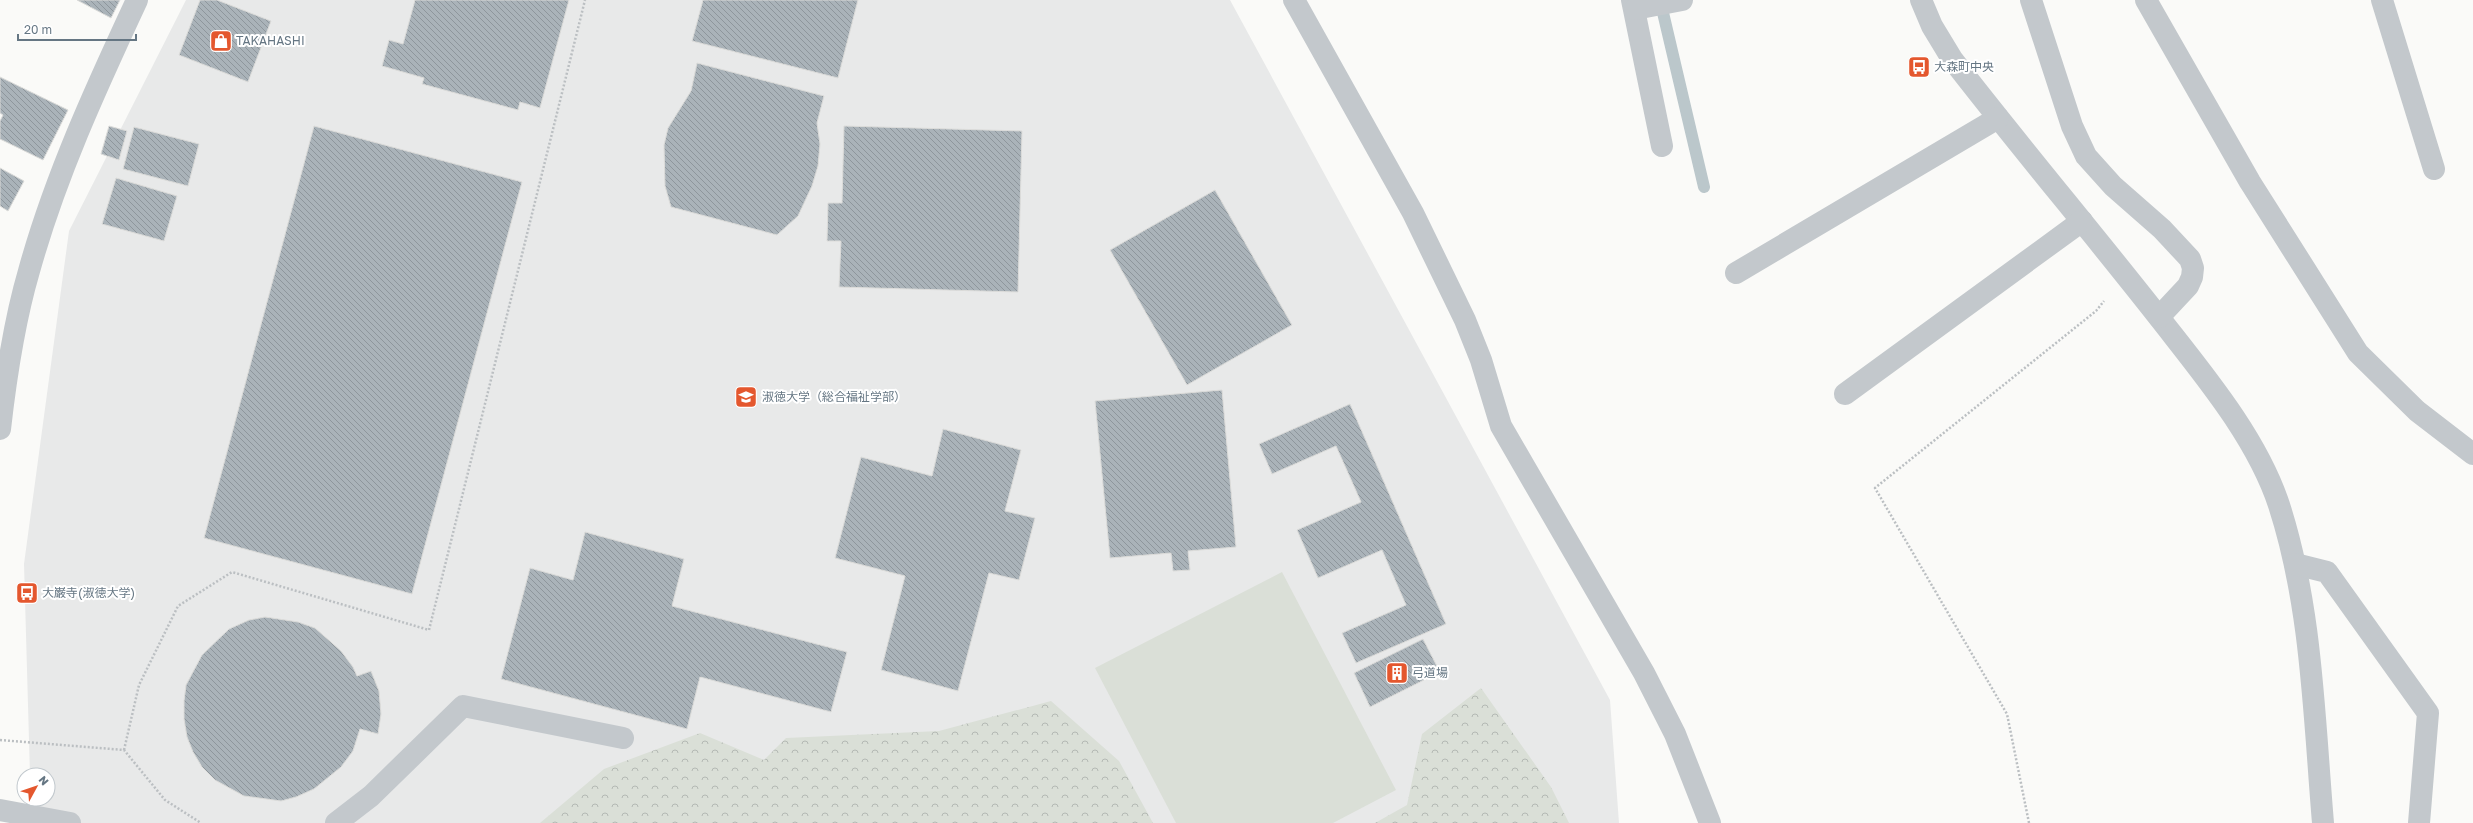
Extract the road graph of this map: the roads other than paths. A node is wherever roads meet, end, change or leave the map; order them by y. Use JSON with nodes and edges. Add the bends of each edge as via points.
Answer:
{"nodes":[{"id":1,"x":137,"y":0,"type":"edge"},
{"id":2,"x":1294,"y":0,"type":"edge"},
{"id":3,"x":1682,"y":0,"type":"edge"},
{"id":4,"x":1922,"y":0,"type":"edge"},
{"id":5,"x":2031,"y":0,"type":"edge"},
{"id":6,"x":2146,"y":0,"type":"edge"},
{"id":7,"x":2382,"y":0,"type":"edge"},
{"id":8,"x":1633,"y":5,"type":"edge"},
{"id":9,"x":1998,"y":118,"type":"junction"},
{"id":10,"x":1662,"y":146,"type":"dead end"},
{"id":11,"x":2434,"y":168,"type":"dead end"},
{"id":12,"x":2082,"y":221,"type":"junction"},
{"id":13,"x":1736,"y":273,"type":"dead end"},
{"id":14,"x":2158,"y":317,"type":"junction"},
{"id":15,"x":7,"y":340,"type":"edge"},
{"id":16,"x":1845,"y":394,"type":"dead end"},
{"id":17,"x":0,"y":429,"type":"edge"},
{"id":18,"x":2473,"y":454,"type":"edge"},
{"id":19,"x":2295,"y":564,"type":"junction"},
{"id":20,"x":623,"y":738,"type":"dead end"},
{"id":21,"x":0,"y":810,"type":"edge"},
{"id":22,"x":70,"y":823,"type":"edge"},
{"id":23,"x":336,"y":823,"type":"edge"},
{"id":24,"x":1710,"y":823,"type":"edge"},
{"id":25,"x":2323,"y":823,"type":"edge"},
{"id":26,"x":2419,"y":823,"type":"edge"}],
"edges":[{"from":1,"to":15,"type":"street","via":[[62,172]]},
{"from":2,"to":24,"type":"street","via":[[1413,213],[1465,320],[1481,360],[1501,426],[1644,673],[1675,734]]},
{"from":3,"to":8,"type":"street"},
{"from":4,"to":9,"type":"street","via":[[1932,26],[1952,59]]},
{"from":5,"to":14,"type":"street","via":[[2072,126],[2086,156],[2113,186],[2162,229],[2190,259],[2193,268],[2188,286]]},
{"from":6,"to":18,"type":"street","via":[[2250,182],[2358,353],[2417,411]]},
{"from":7,"to":11,"type":"street"},
{"from":8,"to":10,"type":"street"},
{"from":9,"to":12,"type":"street"},
{"from":9,"to":13,"type":"street"},
{"from":12,"to":14,"type":"street"},
{"from":12,"to":16,"type":"street"},
{"from":14,"to":19,"type":"street","via":[[2204,375],[2252,446],[2278,504]]},
{"from":15,"to":17,"type":"street"},
{"from":19,"to":25,"type":"street","via":[[2311,671]]},
{"from":19,"to":26,"type":"street","via":[[2327,572],[2428,713]]},
{"from":20,"to":23,"type":"street","via":[[463,706],[371,796]]},
{"from":21,"to":22,"type":"street"}]}
